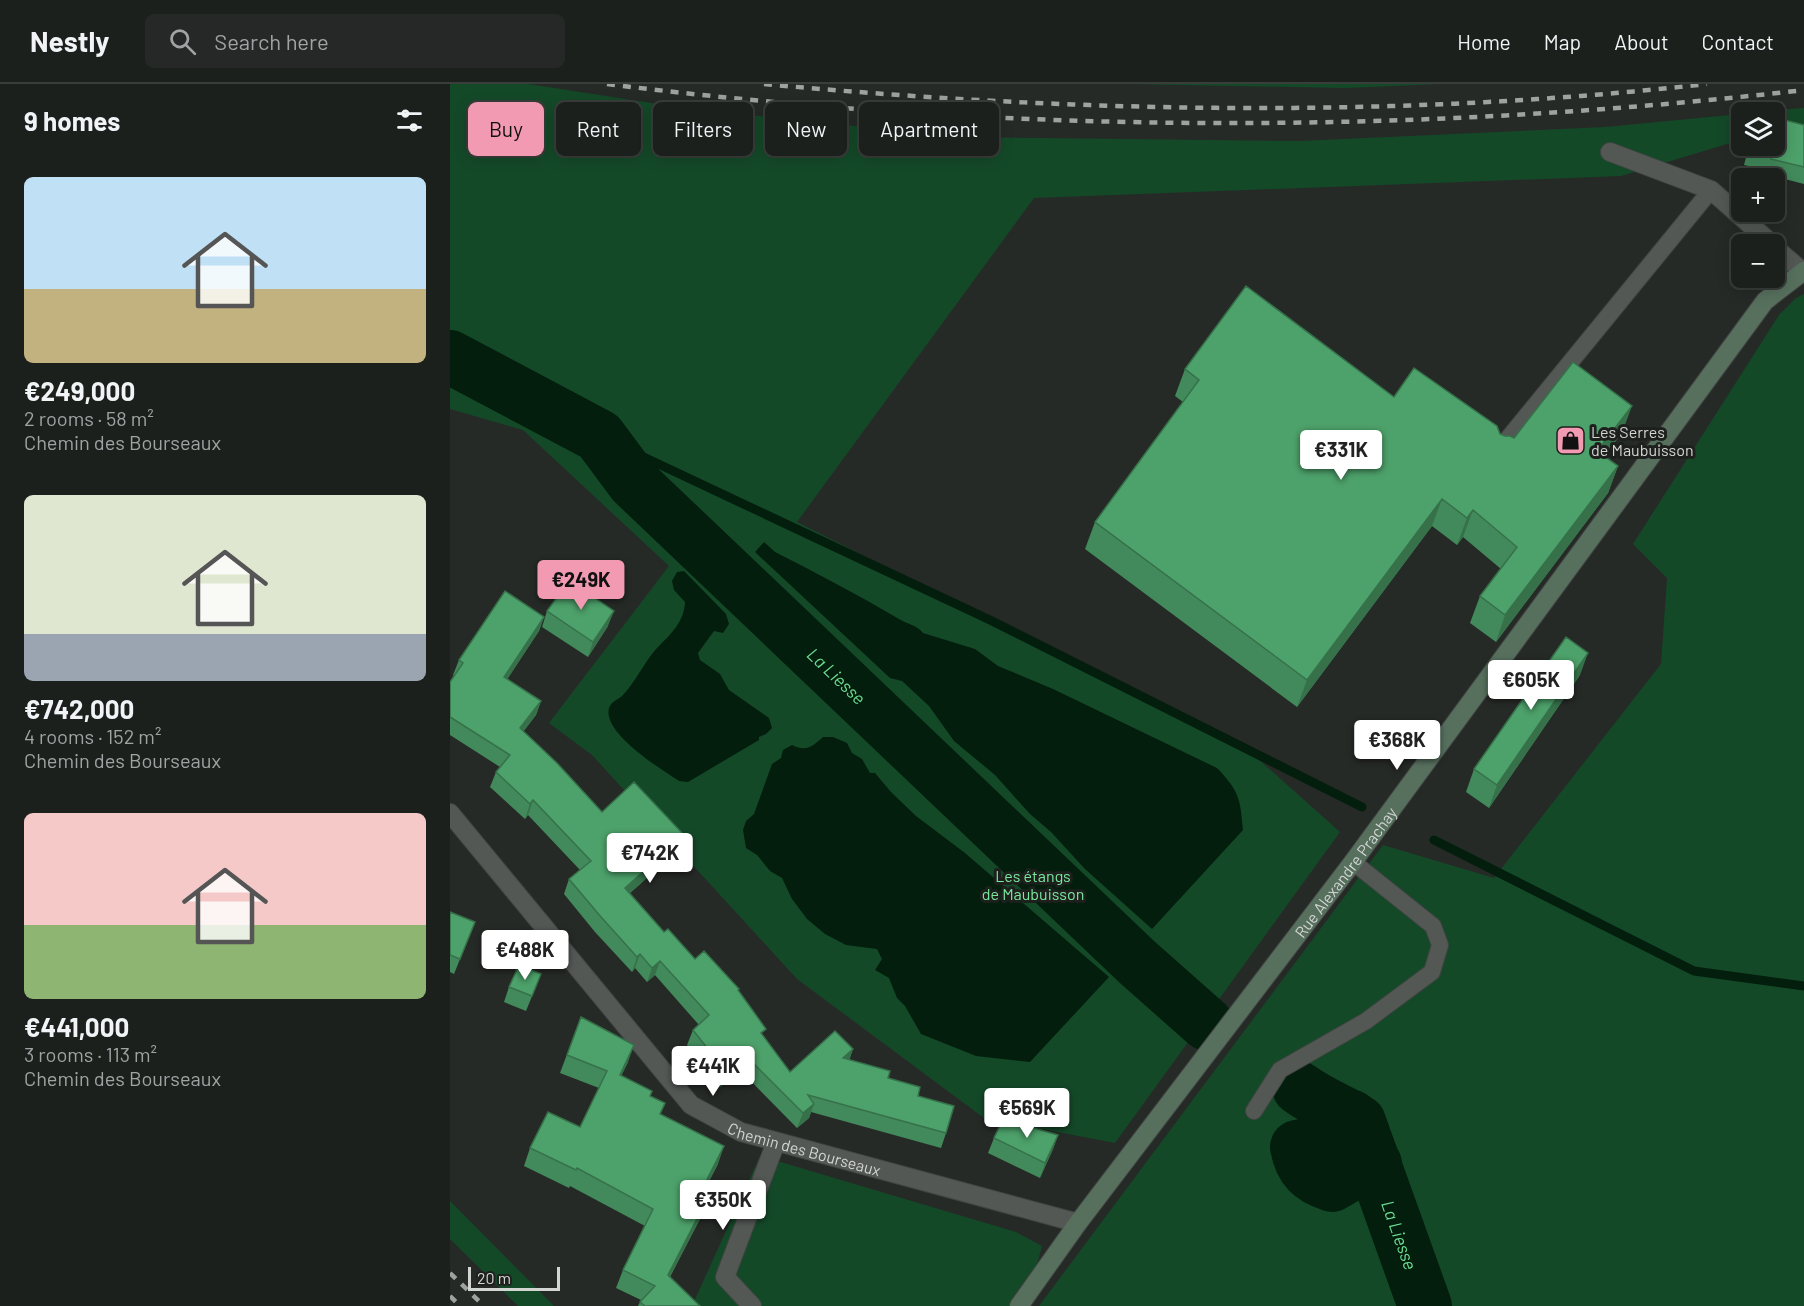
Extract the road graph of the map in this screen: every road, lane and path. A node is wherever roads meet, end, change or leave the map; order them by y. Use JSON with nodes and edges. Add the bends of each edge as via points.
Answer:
{"nodes":[{"id":1,"x":1611,"y":152,"type":"dead end"},
{"id":2,"x":1711,"y":190,"type":"junction"},
{"id":3,"x":1760,"y":234,"type":"edge"},
{"id":4,"x":1785,"y":256,"type":"edge"},
{"id":5,"x":1803,"y":272,"type":"edge"},
{"id":6,"x":1497,"y":453,"type":"edge"},
{"id":7,"x":450,"y":813,"type":"edge"},
{"id":8,"x":1353,"y":862,"type":"junction"},
{"id":9,"x":1254,"y":1111,"type":"dead end"},
{"id":10,"x":776,"y":1142,"type":"junction"},
{"id":11,"x":1078,"y":1223,"type":"junction"},
{"id":12,"x":752,"y":1306,"type":"edge"},
{"id":13,"x":1019,"y":1306,"type":"edge"}],
"edges":[{"from":1,"to":2,"type":"street"},
{"from":2,"to":3,"type":"street"},
{"from":2,"to":6,"type":"lane"},
{"from":4,"to":5,"type":"street"},
{"from":5,"to":8,"type":"street","name":"Rue Alexandre Prachay","via":[[1765,301]]},
{"from":7,"to":10,"type":"street","name":"Chemin des Bourseaux","via":[[691,1105],[741,1132]]},
{"from":8,"to":9,"type":"lane","via":[[1433,926],[1440,945],[1432,972],[1366,1021],[1280,1070]]},
{"from":8,"to":11,"type":"street","name":"Rue Alexandre Prachay"},
{"from":10,"to":11,"type":"street","name":"Chemin des Bourseaux"},
{"from":10,"to":12,"type":"street","via":[[725,1277]]},
{"from":11,"to":13,"type":"street","name":"Rue Alexandre Prachay"}]}
